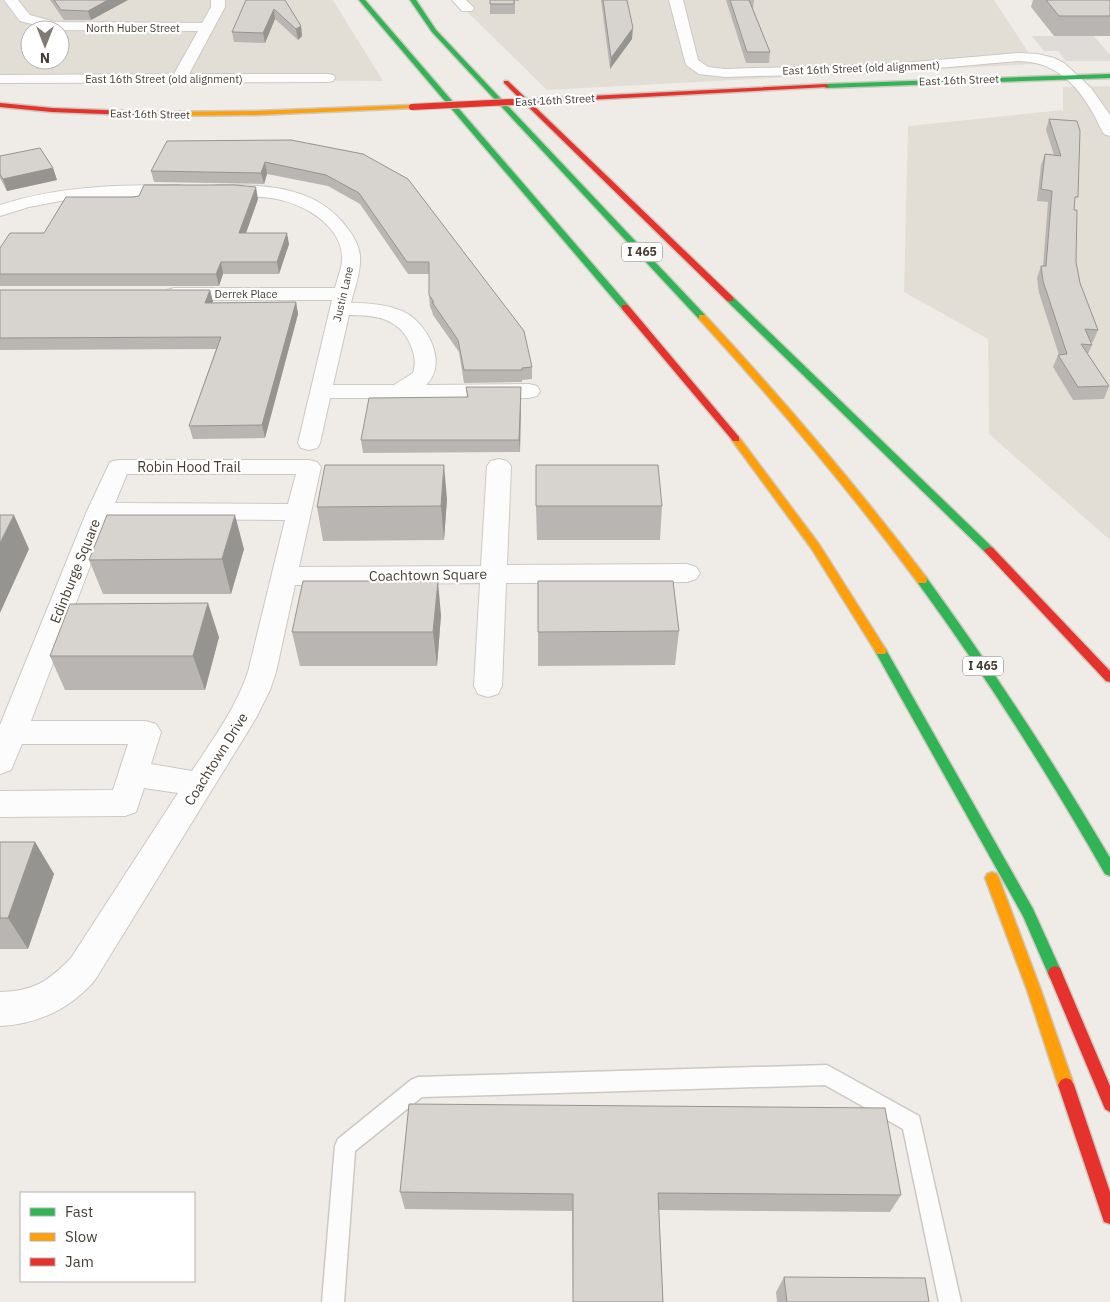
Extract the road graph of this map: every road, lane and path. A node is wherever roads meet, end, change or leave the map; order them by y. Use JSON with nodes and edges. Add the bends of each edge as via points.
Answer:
{"nodes":[{"id":1,"x":218,"y":0,"type":"edge"},
{"id":2,"x":362,"y":0,"type":"edge"},
{"id":3,"x":676,"y":0,"type":"edge"},
{"id":4,"x":414,"y":1,"type":"edge"},
{"id":5,"x":14,"y":4,"type":"edge"},
{"id":6,"x":0,"y":12,"type":"edge"},
{"id":7,"x":444,"y":23,"type":"dead end"},
{"id":8,"x":206,"y":27,"type":"junction"},
{"id":9,"x":501,"y":76,"type":"dead end"},
{"id":10,"x":1071,"y":76,"type":"junction"},
{"id":11,"x":1110,"y":76,"type":"edge"},
{"id":12,"x":179,"y":78,"type":"junction"},
{"id":13,"x":328,"y":78,"type":"dead end"},
{"id":14,"x":0,"y":79,"type":"edge"},
{"id":15,"x":0,"y":105,"type":"edge"},
{"id":16,"x":1110,"y":131,"type":"edge"},
{"id":17,"x":0,"y":211,"type":"edge"},
{"id":18,"x":157,"y":294,"type":"edge"},
{"id":19,"x":341,"y":301,"type":"junction"},
{"id":20,"x":399,"y":391,"type":"junction"},
{"id":21,"x":529,"y":391,"type":"dead end"},
{"id":22,"x":320,"y":392,"type":"junction"},
{"id":23,"x":309,"y":455,"type":"junction"},
{"id":24,"x":498,"y":466,"type":"dead end"},
{"id":25,"x":99,"y":511,"type":"junction"},
{"id":26,"x":299,"y":512,"type":"junction"},
{"id":27,"x":687,"y":573,"type":"dead end"},
{"id":28,"x":493,"y":574,"type":"junction"},
{"id":29,"x":284,"y":576,"type":"junction"},
{"id":30,"x":1110,"y":678,"type":"edge"},
{"id":31,"x":488,"y":686,"type":"dead end"},
{"id":32,"x":11,"y":732,"type":"junction"},
{"id":33,"x":0,"y":762,"type":"edge"},
{"id":34,"x":134,"y":774,"type":"junction"},
{"id":35,"x":200,"y":784,"type":"junction"},
{"id":36,"x":958,"y":788,"type":"junction"},
{"id":37,"x":0,"y":804,"type":"edge"},
{"id":38,"x":1110,"y":870,"type":"edge"},
{"id":39,"x":0,"y":1009,"type":"edge"},
{"id":40,"x":1110,"y":1104,"type":"edge"},
{"id":41,"x":1110,"y":1216,"type":"edge"},
{"id":42,"x":333,"y":1302,"type":"edge"},
{"id":43,"x":950,"y":1302,"type":"edge"}],
"edges":[{"from":1,"to":8,"type":"street","via":[[218,7]]},
{"from":2,"to":36,"type":"main road","via":[[722,420],[772,485],[885,656]]},
{"from":3,"to":10,"type":"street","name":"East 16th Street (old alignment)","via":[[691,62],[704,71],[892,68],[1018,57],[1049,61]]},
{"from":4,"to":7,"type":"main road"},
{"from":4,"to":38,"type":"main road","number":"I 465","via":[[434,31],[711,326],[824,453],[916,571],[970,647],[1032,741]]},
{"from":5,"to":6,"type":"street"},
{"from":5,"to":8,"type":"street","name":"North Huber Street","via":[[23,16],[32,21],[61,27]]},
{"from":8,"to":12,"type":"street"},
{"from":9,"to":30,"type":"main road","via":[[997,558]]},
{"from":10,"to":11,"type":"main road","name":"East 16th Street"},
{"from":10,"to":15,"type":"main road","name":"East 16th Street","bridge":true,"via":[[198,115],[99,113]]},
{"from":10,"to":16,"type":"street","name":"East 16th Street (old alignment)","via":[[1098,108]]},
{"from":12,"to":13,"type":"street","name":"East 16th Street (old alignment)"},
{"from":12,"to":14,"type":"street","name":"East 16th Street (old alignment)"},
{"from":17,"to":19,"type":"street","name":"Justin Lane","via":[[45,197],[86,191],[253,190],[289,196],[318,208],[337,224],[350,248]]},
{"from":18,"to":19,"type":"street","name":"Derrek Place"},
{"from":19,"to":20,"type":"street","name":"Derrek Place","via":[[399,317],[410,326],[424,352],[426,366],[423,376]]},
{"from":19,"to":22,"type":"street","name":"Justin Lane"},
{"from":20,"to":21,"type":"street"},
{"from":20,"to":22,"type":"street"},
{"from":22,"to":23,"type":"street","name":"Justin Lane"},
{"from":23,"to":25,"type":"street","name":"Robin Hood Trail","via":[[118,467]]},
{"from":23,"to":26,"type":"street","name":"Coachtown Drive"},
{"from":24,"to":28,"type":"street","name":"Coachtown Square"},
{"from":25,"to":26,"type":"street","name":"Edinburge Square"},
{"from":25,"to":32,"type":"street","name":"Edinburge Square"},
{"from":26,"to":29,"type":"street","name":"Coachtown Drive"},
{"from":27,"to":28,"type":"street"},
{"from":28,"to":29,"type":"street","name":"Coachtown Square"},
{"from":28,"to":31,"type":"street"},
{"from":29,"to":35,"type":"street","name":"Coachtown Drive","via":[[256,690]]},
{"from":32,"to":33,"type":"street","name":"Edinburge Square"},
{"from":32,"to":34,"type":"street","via":[[146,732]]},
{"from":34,"to":35,"type":"street"},
{"from":34,"to":37,"type":"street","via":[[125,803]]},
{"from":35,"to":39,"type":"street","name":"Coachtown Drive","via":[[83,969],[62,990],[36,1005]]},
{"from":36,"to":40,"type":"main road","via":[[1028,913]]},
{"from":36,"to":41,"type":"main road","via":[[1034,990]]},
{"from":42,"to":43,"type":"lane","via":[[345,1146],[418,1087],[827,1075],[912,1123]]}]}
